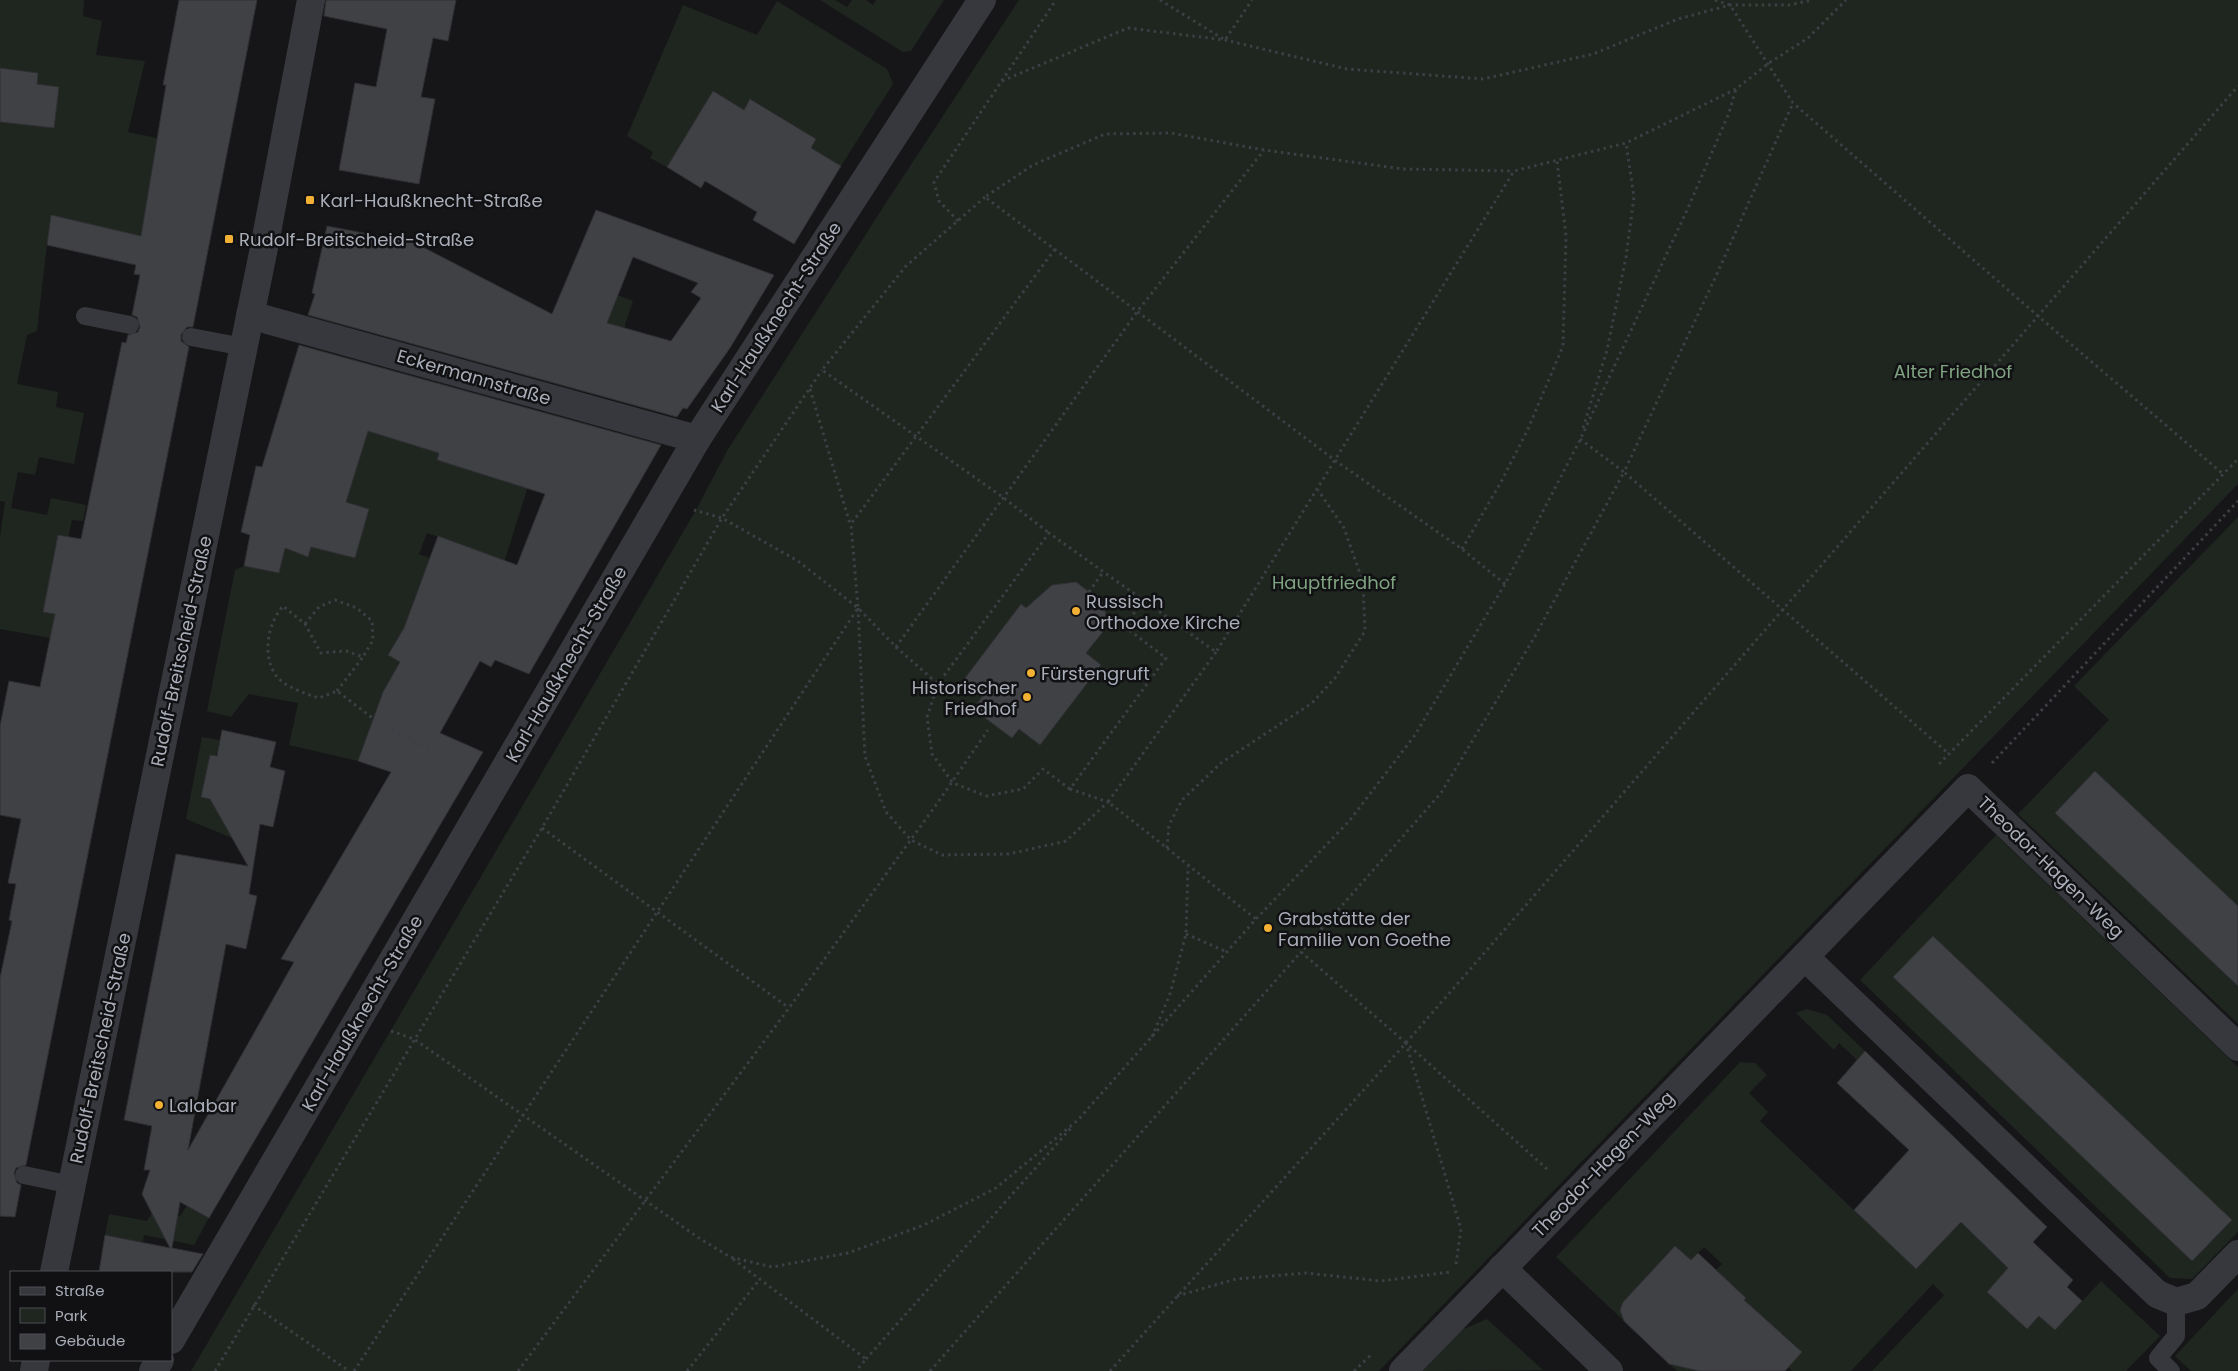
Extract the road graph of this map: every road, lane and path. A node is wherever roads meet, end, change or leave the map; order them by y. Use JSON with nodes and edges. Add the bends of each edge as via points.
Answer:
{"nodes":[{"id":1,"x":311,"y":0,"type":"edge"},
{"id":2,"x":982,"y":0,"type":"edge"},
{"id":3,"x":1056,"y":0,"type":"edge"},
{"id":4,"x":1160,"y":0,"type":"edge"},
{"id":5,"x":1252,"y":0,"type":"edge"},
{"id":6,"x":1715,"y":0,"type":"edge"},
{"id":7,"x":1812,"y":0,"type":"edge"},
{"id":8,"x":1846,"y":0,"type":"edge"},
{"id":9,"x":1730,"y":6,"type":"junction"},
{"id":10,"x":1225,"y":40,"type":"junction"},
{"id":11,"x":1768,"y":63,"type":"junction"},
{"id":12,"x":1002,"y":81,"type":"junction"},
{"id":13,"x":2238,"y":86,"type":"edge"},
{"id":14,"x":1736,"y":89,"type":"junction"},
{"id":15,"x":1793,"y":103,"type":"junction"},
{"id":16,"x":1626,"y":143,"type":"junction"},
{"id":17,"x":1264,"y":150,"type":"junction"},
{"id":18,"x":1557,"y":161,"type":"junction"},
{"id":19,"x":1514,"y":171,"type":"junction"},
{"id":20,"x":985,"y":197,"type":"junction"},
{"id":21,"x":958,"y":221,"type":"junction"},
{"id":22,"x":1055,"y":249,"type":"junction"},
{"id":23,"x":1137,"y":312,"type":"junction"},
{"id":24,"x":250,"y":315,"type":"junction"},
{"id":25,"x":85,"y":316,"type":"dead end"},
{"id":26,"x":2038,"y":316,"type":"junction"},
{"id":27,"x":130,"y":325,"type":"dead end"},
{"id":28,"x":191,"y":337,"type":"dead end"},
{"id":29,"x":244,"y":347,"type":"junction"},
{"id":30,"x":822,"y":370,"type":"junction"},
{"id":31,"x":810,"y":388,"type":"junction"},
{"id":32,"x":915,"y":436,"type":"junction"},
{"id":33,"x":697,"y":439,"type":"junction"},
{"id":34,"x":1580,"y":440,"type":"junction"},
{"id":35,"x":1336,"y":461,"type":"junction"},
{"id":36,"x":1624,"y":472,"type":"junction"},
{"id":37,"x":2223,"y":474,"type":"dead end"},
{"id":38,"x":1318,"y":490,"type":"junction"},
{"id":39,"x":1004,"y":498,"type":"junction"},
{"id":40,"x":2238,"y":501,"type":"edge"},
{"id":41,"x":696,"y":510,"type":"dead end"},
{"id":42,"x":722,"y":518,"type":"junction"},
{"id":43,"x":850,"y":524,"type":"junction"},
{"id":44,"x":1049,"y":533,"type":"junction"},
{"id":45,"x":1462,"y":549,"type":"junction"},
{"id":46,"x":1103,"y":572,"type":"junction"},
{"id":47,"x":1505,"y":584,"type":"junction"},
{"id":48,"x":1089,"y":592,"type":"dead end"},
{"id":49,"x":1139,"y":596,"type":"junction"},
{"id":50,"x":858,"y":608,"type":"junction"},
{"id":51,"x":1783,"y":610,"type":"junction"},
{"id":52,"x":305,"y":624,"type":"junction"},
{"id":53,"x":896,"y":647,"type":"junction"},
{"id":54,"x":1216,"y":652,"type":"junction"},
{"id":55,"x":363,"y":657,"type":"junction"},
{"id":56,"x":938,"y":684,"type":"junction"},
{"id":57,"x":337,"y":691,"type":"junction"},
{"id":58,"x":988,"y":730,"type":"dead end"},
{"id":59,"x":429,"y":748,"type":"dead end"},
{"id":60,"x":1949,"y":754,"type":"dead end"},
{"id":61,"x":952,"y":783,"type":"junction"},
{"id":62,"x":1070,"y":788,"type":"junction"},
{"id":63,"x":1968,"y":788,"type":"junction"},
{"id":64,"x":1108,"y":802,"type":"junction"},
{"id":65,"x":542,"y":828,"type":"junction"},
{"id":66,"x":911,"y":840,"type":"junction"},
{"id":67,"x":1167,"y":848,"type":"junction"},
{"id":68,"x":1188,"y":866,"type":"junction"},
{"id":69,"x":656,"y":912,"type":"junction"},
{"id":70,"x":1256,"y":919,"type":"junction"},
{"id":71,"x":1186,"y":934,"type":"junction"},
{"id":72,"x":1227,"y":952,"type":"junction"},
{"id":73,"x":1301,"y":952,"type":"junction"},
{"id":74,"x":1805,"y":957,"type":"junction"},
{"id":75,"x":789,"y":1008,"type":"junction"},
{"id":76,"x":390,"y":1030,"type":"dead end"},
{"id":77,"x":414,"y":1039,"type":"junction"},
{"id":78,"x":1150,"y":1040,"type":"junction"},
{"id":79,"x":1406,"y":1043,"type":"junction"},
{"id":80,"x":2238,"y":1047,"type":"edge"},
{"id":81,"x":522,"y":1115,"type":"junction"},
{"id":82,"x":1078,"y":1120,"type":"junction"},
{"id":83,"x":1547,"y":1169,"type":"dead end"},
{"id":84,"x":24,"y":1175,"type":"dead end"},
{"id":85,"x":72,"y":1185,"type":"junction"},
{"id":86,"x":645,"y":1201,"type":"junction"},
{"id":87,"x":730,"y":1257,"type":"junction"},
{"id":88,"x":2235,"y":1262,"type":"edge"},
{"id":89,"x":1502,"y":1268,"type":"junction"},
{"id":90,"x":54,"y":1271,"type":"edge"},
{"id":91,"x":760,"y":1280,"type":"junction"},
{"id":92,"x":1177,"y":1296,"type":"junction"},
{"id":93,"x":2176,"y":1302,"type":"junction"},
{"id":94,"x":254,"y":1305,"type":"junction"},
{"id":95,"x":172,"y":1338,"type":"edge"},
{"id":96,"x":866,"y":1360,"type":"junction"},
{"id":97,"x":215,"y":1371,"type":"edge"},
{"id":98,"x":349,"y":1371,"type":"edge"},
{"id":99,"x":354,"y":1371,"type":"edge"},
{"id":100,"x":518,"y":1371,"type":"edge"},
{"id":101,"x":687,"y":1371,"type":"edge"},
{"id":102,"x":856,"y":1371,"type":"edge"},
{"id":103,"x":930,"y":1371,"type":"edge"},
{"id":104,"x":1110,"y":1371,"type":"edge"},
{"id":105,"x":1403,"y":1371,"type":"edge"},
{"id":106,"x":1609,"y":1371,"type":"edge"},
{"id":107,"x":2171,"y":1371,"type":"edge"}],
"edges":[{"from":1,"to":24,"type":"street","name":"Rudolf-Breitscheid-Straße"},
{"from":2,"to":33,"type":"street","name":"Karl-Haußknecht-Straße"},
{"from":3,"to":12,"type":"path"},
{"from":4,"to":10,"type":"path"},
{"from":5,"to":10,"type":"path"},
{"from":6,"to":9,"type":"path"},
{"from":7,"to":9,"type":"path","via":[[1790,5]]},
{"from":8,"to":11,"type":"path","via":[[1808,38]]},
{"from":9,"to":10,"type":"path","via":[[1678,19],[1593,54],[1484,79],[1347,69]]},
{"from":9,"to":11,"type":"path"},
{"from":10,"to":12,"type":"path","via":[[1128,28]]},
{"from":11,"to":14,"type":"path"},
{"from":11,"to":15,"type":"path"},
{"from":12,"to":21,"type":"path","via":[[934,182],[939,201]]},
{"from":13,"to":26,"type":"path"},
{"from":14,"to":16,"type":"path"},
{"from":14,"to":34,"type":"path","via":[[1688,208]]},
{"from":15,"to":26,"type":"path"},
{"from":15,"to":36,"type":"path"},
{"from":16,"to":18,"type":"path"},
{"from":16,"to":34,"type":"path","via":[[1634,197],[1626,257],[1607,350]]},
{"from":17,"to":19,"type":"path","via":[[1403,169]]},
{"from":17,"to":20,"type":"path","via":[[1171,133],[1105,134],[1033,165]]},
{"from":17,"to":23,"type":"path"},
{"from":18,"to":19,"type":"path"},
{"from":18,"to":45,"type":"path","via":[[1566,236],[1563,346],[1520,444]]},
{"from":19,"to":35,"type":"path"},
{"from":20,"to":21,"type":"path"},
{"from":20,"to":22,"type":"path"},
{"from":21,"to":30,"type":"path","via":[[906,266]]},
{"from":22,"to":23,"type":"path"},
{"from":22,"to":32,"type":"path"},
{"from":23,"to":35,"type":"path"},
{"from":23,"to":39,"type":"path"},
{"from":24,"to":29,"type":"street","name":"Rudolf-Breitscheid-Straße"},
{"from":24,"to":33,"type":"street","name":"Eckermannstraße"},
{"from":25,"to":27,"type":"lane"},
{"from":26,"to":37,"type":"path"},
{"from":26,"to":51,"type":"path"},
{"from":28,"to":29,"type":"lane"},
{"from":29,"to":85,"type":"street","name":"Rudolf-Breitscheid-Straße"},
{"from":30,"to":31,"type":"path"},
{"from":30,"to":32,"type":"path"},
{"from":31,"to":42,"type":"path"},
{"from":31,"to":43,"type":"path"},
{"from":32,"to":39,"type":"path"},
{"from":32,"to":43,"type":"path"},
{"from":33,"to":95,"type":"street","name":"Karl-Haußknecht-Straße"},
{"from":34,"to":36,"type":"path"},
{"from":34,"to":47,"type":"path"},
{"from":35,"to":38,"type":"path"},
{"from":35,"to":45,"type":"path"},
{"from":36,"to":51,"type":"path"},
{"from":36,"to":73,"type":"path","via":[[1534,638],[1441,794]]},
{"from":38,"to":54,"type":"path"},
{"from":38,"to":67,"type":"path","via":[[1344,528],[1364,582],[1365,631],[1335,678],[1312,703],[1221,763],[1182,800],[1169,825]]},
{"from":39,"to":44,"type":"path"},
{"from":39,"to":53,"type":"path"},
{"from":40,"to":63,"type":"path"},
{"from":41,"to":42,"type":"path"},
{"from":42,"to":50,"type":"path","via":[[798,561]]},
{"from":42,"to":65,"type":"path"},
{"from":43,"to":50,"type":"path"},
{"from":44,"to":46,"type":"path"},
{"from":44,"to":56,"type":"path"},
{"from":45,"to":47,"type":"path"},
{"from":46,"to":48,"type":"path"},
{"from":46,"to":49,"type":"path"},
{"from":47,"to":70,"type":"path","via":[[1415,734],[1350,820]]},
{"from":49,"to":54,"type":"path"},
{"from":49,"to":62,"type":"path","via":[[1129,630],[1166,658]]},
{"from":50,"to":53,"type":"path"},
{"from":50,"to":66,"type":"path","via":[[865,756],[886,812]]},
{"from":50,"to":69,"type":"path"},
{"from":51,"to":60,"type":"path"},
{"from":51,"to":79,"type":"path"},
{"from":52,"to":55,"type":"path","via":[[321,653],[346,651]]},
{"from":52,"to":55,"type":"path","via":[[319,607],[335,600],[357,608],[372,621],[373,640]]},
{"from":52,"to":57,"type":"path","via":[[283,606],[274,616],[267,650],[275,675],[294,689],[318,698]]},
{"from":53,"to":56,"type":"path"},
{"from":54,"to":64,"type":"path"},
{"from":55,"to":57,"type":"path"},
{"from":56,"to":61,"type":"path","via":[[927,717],[932,754]]},
{"from":57,"to":59,"type":"path","via":[[383,726]]},
{"from":58,"to":61,"type":"path"},
{"from":61,"to":62,"type":"path","via":[[986,796],[1024,789],[1043,769]]},
{"from":61,"to":66,"type":"path"},
{"from":62,"to":64,"type":"path"},
{"from":63,"to":74,"type":"street","name":"Theodor-Hagen-Weg"},
{"from":63,"to":80,"type":"street","name":"Theodor-Hagen-Weg"},
{"from":64,"to":66,"type":"path","via":[[1066,841],[1009,854],[942,855]]},
{"from":64,"to":67,"type":"path"},
{"from":65,"to":69,"type":"path"},
{"from":65,"to":77,"type":"path"},
{"from":66,"to":75,"type":"path"},
{"from":67,"to":68,"type":"path"},
{"from":68,"to":70,"type":"path"},
{"from":68,"to":71,"type":"path"},
{"from":69,"to":75,"type":"path"},
{"from":69,"to":81,"type":"path"},
{"from":70,"to":72,"type":"path"},
{"from":71,"to":72,"type":"path"},
{"from":71,"to":78,"type":"path","via":[[1170,994]]},
{"from":72,"to":78,"type":"path"},
{"from":73,"to":79,"type":"path"},
{"from":73,"to":103,"type":"path"},
{"from":74,"to":89,"type":"street","name":"Theodor-Hagen-Weg"},
{"from":74,"to":93,"type":"street","via":[[2157,1294]]},
{"from":75,"to":86,"type":"path"},
{"from":76,"to":77,"type":"path"},
{"from":77,"to":81,"type":"path"},
{"from":77,"to":94,"type":"path"},
{"from":78,"to":82,"type":"path"},
{"from":79,"to":83,"type":"path"},
{"from":79,"to":92,"type":"path"},
{"from":79,"to":92,"type":"path","via":[[1462,1229],[1455,1271],[1381,1281],[1288,1274],[1236,1279]]},
{"from":81,"to":86,"type":"path"},
{"from":81,"to":99,"type":"path"},
{"from":82,"to":87,"type":"path","via":[[996,1188],[924,1225],[848,1253],[772,1267]]},
{"from":82,"to":96,"type":"path"},
{"from":84,"to":85,"type":"lane"},
{"from":85,"to":90,"type":"street","name":"Rudolf-Breitscheid-Straße"},
{"from":86,"to":87,"type":"path"},
{"from":86,"to":100,"type":"path"},
{"from":87,"to":91,"type":"path"},
{"from":88,"to":93,"type":"street","via":[[2196,1296]]},
{"from":89,"to":105,"type":"street","name":"Theodor-Hagen-Weg"},
{"from":89,"to":106,"type":"street"},
{"from":91,"to":96,"type":"path"},
{"from":91,"to":101,"type":"path"},
{"from":92,"to":104,"type":"path"},
{"from":93,"to":107,"type":"lane","via":[[2176,1336],[2158,1358]]},
{"from":94,"to":97,"type":"path"},
{"from":94,"to":98,"type":"path"},
{"from":96,"to":102,"type":"path"}]}
